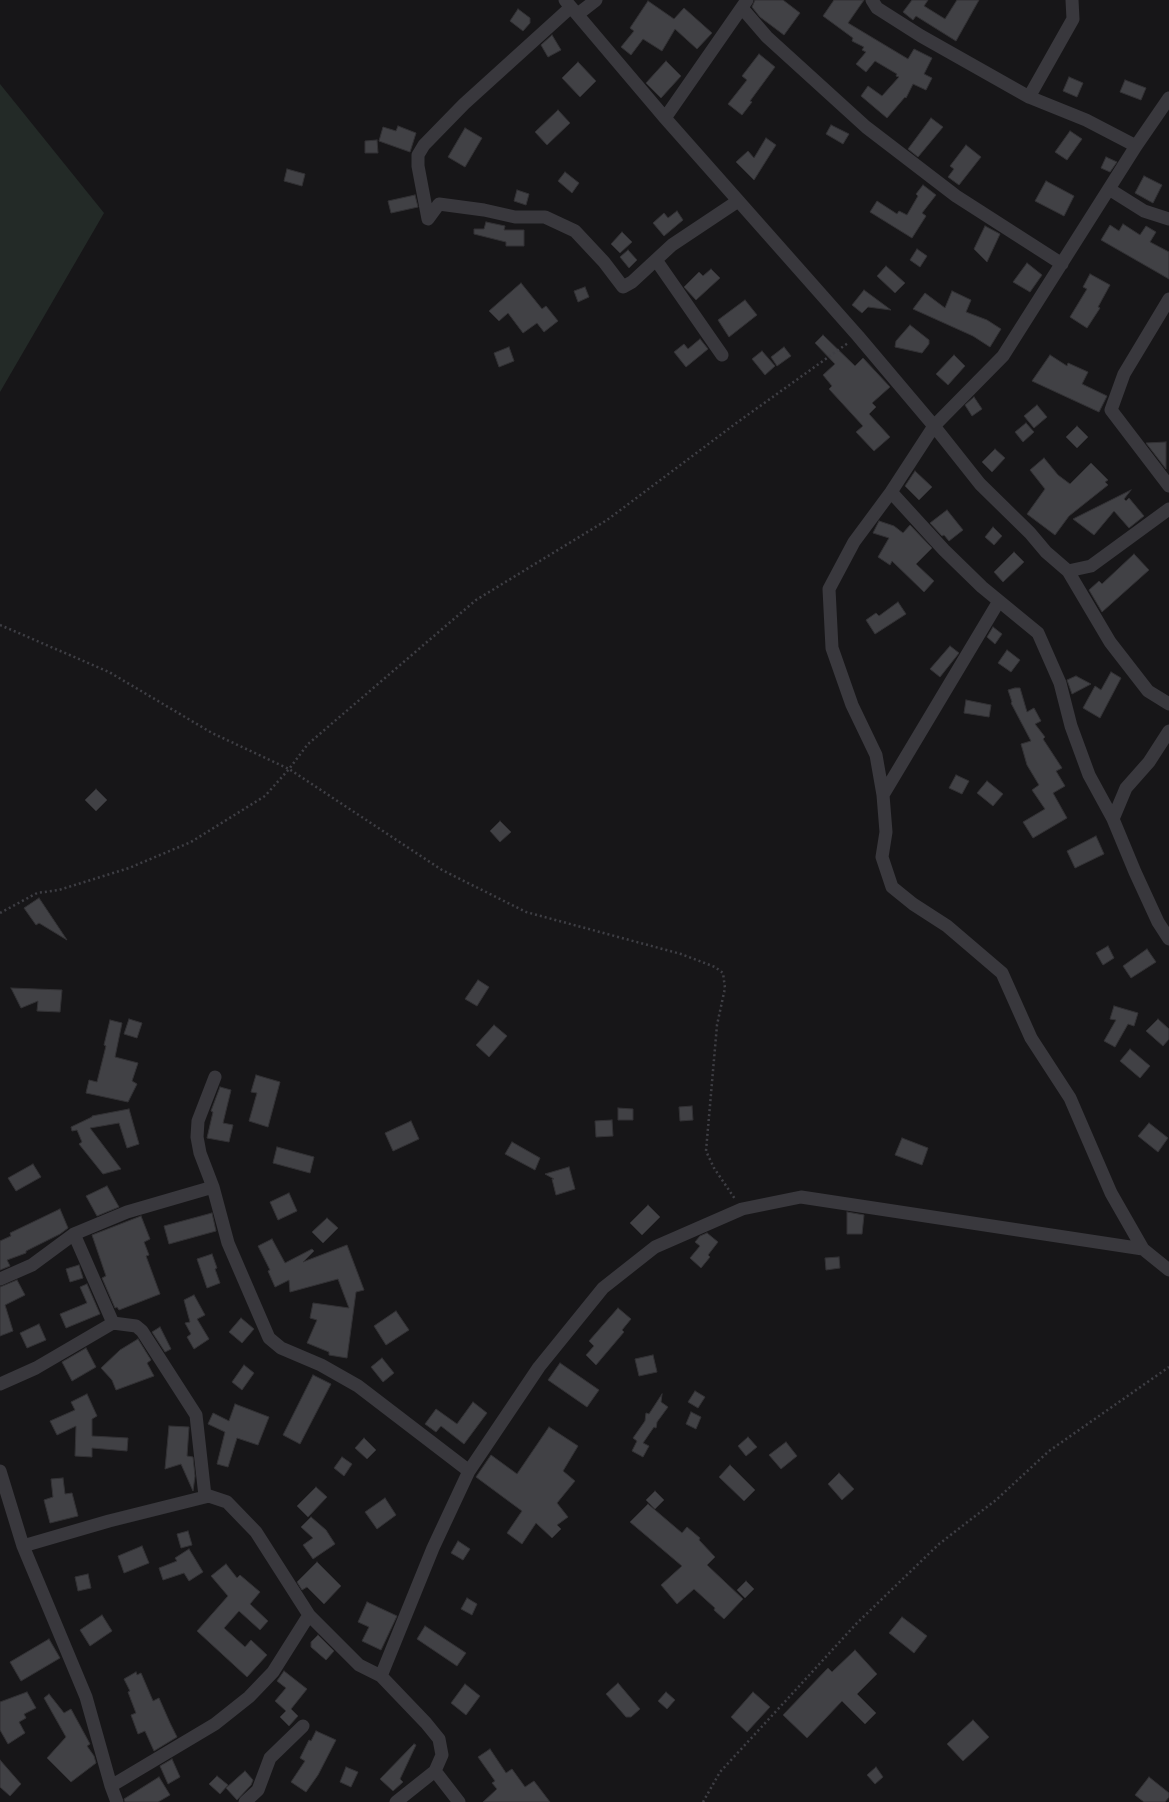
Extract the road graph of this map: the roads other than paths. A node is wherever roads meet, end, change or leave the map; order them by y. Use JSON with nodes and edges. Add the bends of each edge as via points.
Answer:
{"nodes":[{"id":1,"x":596,"y":0,"type":"edge"},
{"id":2,"x":872,"y":0,"type":"edge"},
{"id":3,"x":1072,"y":0,"type":"edge"},
{"id":4,"x":745,"y":4,"type":"edge"},
{"id":5,"x":572,"y":7,"type":"edge"},
{"id":6,"x":1029,"y":97,"type":"junction"},
{"id":7,"x":1169,"y":98,"type":"edge"},
{"id":8,"x":665,"y":118,"type":"junction"},
{"id":9,"x":1136,"y":146,"type":"junction"},
{"id":10,"x":1109,"y":189,"type":"junction"},
{"id":11,"x":738,"y":200,"type":"junction"},
{"id":12,"x":1169,"y":219,"type":"edge"},
{"id":13,"x":656,"y":260,"type":"junction"},
{"id":14,"x":1062,"y":264,"type":"junction"},
{"id":15,"x":1169,"y":300,"type":"edge"},
{"id":16,"x":722,"y":355,"type":"dead end"},
{"id":17,"x":934,"y":426,"type":"junction"},
{"id":18,"x":1169,"y":486,"type":"edge"},
{"id":19,"x":891,"y":492,"type":"junction"},
{"id":20,"x":1169,"y":509,"type":"edge"},
{"id":21,"x":1068,"y":571,"type":"junction"},
{"id":22,"x":999,"y":601,"type":"junction"},
{"id":23,"x":1169,"y":704,"type":"edge"},
{"id":24,"x":1169,"y":731,"type":"edge"},
{"id":25,"x":883,"y":795,"type":"junction"},
{"id":26,"x":1113,"y":819,"type":"junction"},
{"id":27,"x":1169,"y":939,"type":"edge"},
{"id":28,"x":215,"y":1077,"type":"dead end"},
{"id":29,"x":212,"y":1187,"type":"junction"},
{"id":30,"x":74,"y":1234,"type":"junction"},
{"id":31,"x":1143,"y":1249,"type":"junction"},
{"id":32,"x":1169,"y":1270,"type":"edge"},
{"id":33,"x":0,"y":1279,"type":"edge"},
{"id":34,"x":114,"y":1323,"type":"junction"},
{"id":35,"x":0,"y":1384,"type":"edge"},
{"id":36,"x":469,"y":1471,"type":"junction"},
{"id":37,"x":0,"y":1472,"type":"edge"},
{"id":38,"x":205,"y":1496,"type":"junction"},
{"id":39,"x":23,"y":1546,"type":"junction"},
{"id":40,"x":309,"y":1615,"type":"junction"},
{"id":41,"x":380,"y":1676,"type":"junction"},
{"id":42,"x":303,"y":1726,"type":"dead end"},
{"id":43,"x":435,"y":1771,"type":"junction"},
{"id":44,"x":111,"y":1786,"type":"junction"},
{"id":45,"x":117,"y":1802,"type":"edge"},
{"id":46,"x":245,"y":1802,"type":"edge"},
{"id":47,"x":396,"y":1802,"type":"edge"},
{"id":48,"x":459,"y":1802,"type":"edge"}],
"edges":[{"from":1,"to":5,"type":"street"},
{"from":2,"to":6,"type":"street","via":[[877,8],[921,36]]},
{"from":3,"to":6,"type":"street","via":[[1072,19]]},
{"from":4,"to":8,"type":"street"},
{"from":4,"to":14,"type":"street","via":[[767,37],[866,127],[956,196]]},
{"from":5,"to":8,"type":"street"},
{"from":5,"to":13,"type":"street","via":[[464,104],[424,145],[418,155],[418,166],[428,219],[439,204],[515,217],[545,217],[575,231],[623,287]]},
{"from":6,"to":9,"type":"street","via":[[1086,120]]},
{"from":7,"to":9,"type":"street"},
{"from":8,"to":11,"type":"street"},
{"from":9,"to":10,"type":"street"},
{"from":10,"to":12,"type":"street","via":[[1144,211]]},
{"from":10,"to":14,"type":"street"},
{"from":11,"to":13,"type":"street","via":[[672,245]]},
{"from":11,"to":17,"type":"street"},
{"from":13,"to":16,"type":"street"},
{"from":14,"to":17,"type":"street","via":[[1003,356]]},
{"from":15,"to":18,"type":"street","via":[[1124,374],[1111,410]]},
{"from":17,"to":19,"type":"street"},
{"from":17,"to":21,"type":"street","via":[[980,484]]},
{"from":19,"to":22,"type":"street","via":[[944,550]]},
{"from":19,"to":25,"type":"street","via":[[854,542],[829,589],[832,648],[852,706],[876,755]]},
{"from":20,"to":21,"type":"street","via":[[1091,566]]},
{"from":21,"to":23,"type":"street","via":[[1110,642],[1148,691]]},
{"from":22,"to":25,"type":"street"},
{"from":22,"to":26,"type":"street","via":[[1038,633],[1060,683],[1071,726],[1089,775]]},
{"from":24,"to":26,"type":"street","via":[[1149,762],[1126,788]]},
{"from":25,"to":31,"type":"street","via":[[886,832],[882,857],[892,887],[947,926],[1002,973],[1031,1038],[1070,1098],[1111,1193]]},
{"from":26,"to":27,"type":"street","via":[[1158,922]]},
{"from":28,"to":29,"type":"street","via":[[198,1121],[197,1138]]},
{"from":29,"to":30,"type":"street","via":[[127,1212]]},
{"from":29,"to":36,"type":"street","via":[[228,1243],[269,1338],[281,1348],[321,1365],[358,1386]]},
{"from":30,"to":33,"type":"street","via":[[32,1265]]},
{"from":30,"to":34,"type":"street"},
{"from":31,"to":32,"type":"street"},
{"from":31,"to":36,"type":"street","via":[[801,1197],[742,1209],[655,1247],[603,1288],[539,1367]]},
{"from":34,"to":35,"type":"street","via":[[36,1368]]},
{"from":34,"to":38,"type":"street","via":[[136,1326],[142,1331],[196,1414]]},
{"from":36,"to":41,"type":"street","via":[[433,1548]]},
{"from":37,"to":39,"type":"street"},
{"from":38,"to":39,"type":"street"},
{"from":38,"to":40,"type":"street","via":[[227,1502],[256,1532]]},
{"from":39,"to":44,"type":"street","via":[[86,1697]]},
{"from":40,"to":41,"type":"street","via":[[359,1665]]},
{"from":40,"to":44,"type":"street","via":[[273,1672],[249,1698],[215,1724]]},
{"from":41,"to":43,"type":"street","via":[[439,1738],[442,1755]]},
{"from":42,"to":46,"type":"street","via":[[270,1758],[258,1790]]},
{"from":43,"to":47,"type":"street"},
{"from":43,"to":48,"type":"street"},
{"from":44,"to":45,"type":"street"}]}
